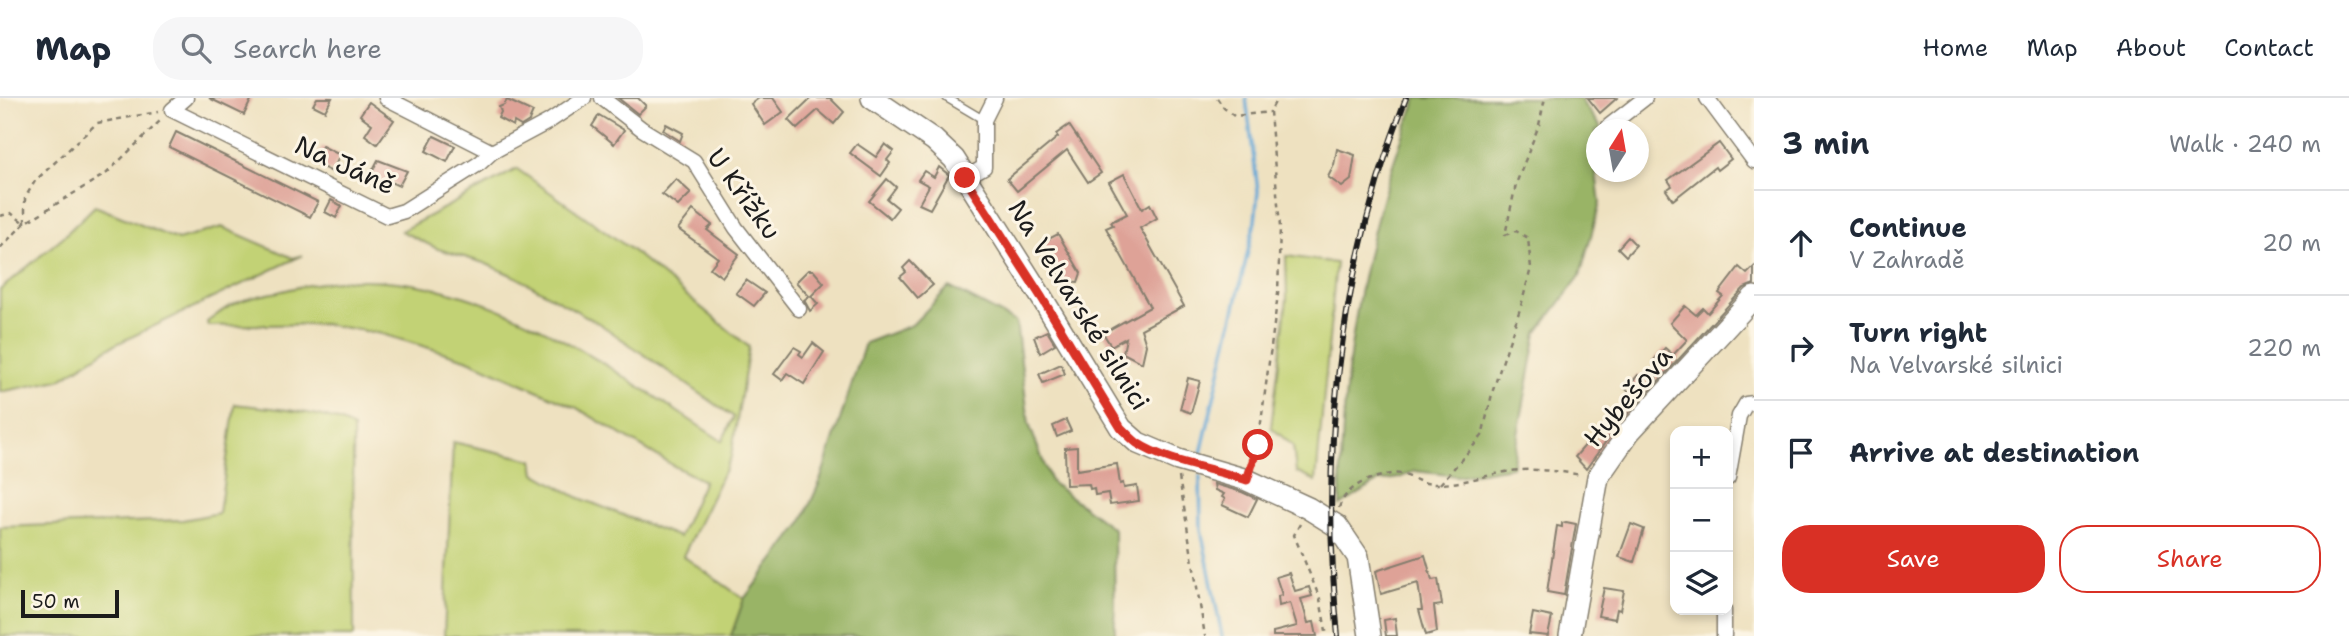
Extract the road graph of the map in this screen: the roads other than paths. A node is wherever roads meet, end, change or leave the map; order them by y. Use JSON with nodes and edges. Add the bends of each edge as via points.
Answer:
{"nodes":[{"id":1,"x":186,"y":98,"type":"edge"},
{"id":2,"x":386,"y":98,"type":"edge"},
{"id":3,"x":584,"y":98,"type":"edge"},
{"id":4,"x":602,"y":98,"type":"edge"},
{"id":5,"x":872,"y":98,"type":"edge"},
{"id":6,"x":947,"y":98,"type":"edge"},
{"id":7,"x":995,"y":98,"type":"edge"},
{"id":8,"x":1645,"y":98,"type":"edge"},
{"id":9,"x":1707,"y":98,"type":"edge"},
{"id":10,"x":1618,"y":119,"type":"edge"},
{"id":11,"x":984,"y":120,"type":"junction"},
{"id":12,"x":492,"y":152,"type":"junction"},
{"id":13,"x":1754,"y":161,"type":"edge"},
{"id":14,"x":965,"y":178,"type":"junction"},
{"id":15,"x":1754,"y":297,"type":"edge"},
{"id":16,"x":799,"y":309,"type":"dead end"},
{"id":17,"x":1754,"y":403,"type":"edge"},
{"id":18,"x":1733,"y":450,"type":"edge"},
{"id":19,"x":1724,"y":615,"type":"edge"},
{"id":20,"x":1370,"y":636,"type":"edge"},
{"id":21,"x":1570,"y":636,"type":"edge"},
{"id":22,"x":1724,"y":636,"type":"edge"}],
"edges":[{"from":1,"to":12,"type":"street","name":"Na Jáně","via":[[172,110],[387,216],[404,211]]},
{"from":2,"to":12,"type":"street"},
{"from":3,"to":12,"type":"street"},
{"from":4,"to":16,"type":"street","name":"U Křížku","via":[[642,130],[694,161],[736,228]]},
{"from":5,"to":14,"type":"main road","name":"Na Velvarské silnici","via":[[943,147]]},
{"from":6,"to":11,"type":"lane"},
{"from":7,"to":11,"type":"street"},
{"from":8,"to":10,"type":"street"},
{"from":9,"to":13,"type":"street"},
{"from":11,"to":14,"type":"street","via":[[984,167]]},
{"from":14,"to":20,"type":"main road","name":"Na Velvarské silnici","via":[[1121,428],[1138,443],[1247,480],[1337,526],[1358,557]]},
{"from":15,"to":21,"type":"main road","name":"Hybešova","via":[[1630,431],[1598,477]]},
{"from":17,"to":18,"type":"street","via":[[1746,404],[1739,416]]},
{"from":19,"to":22,"type":"street"}]}
